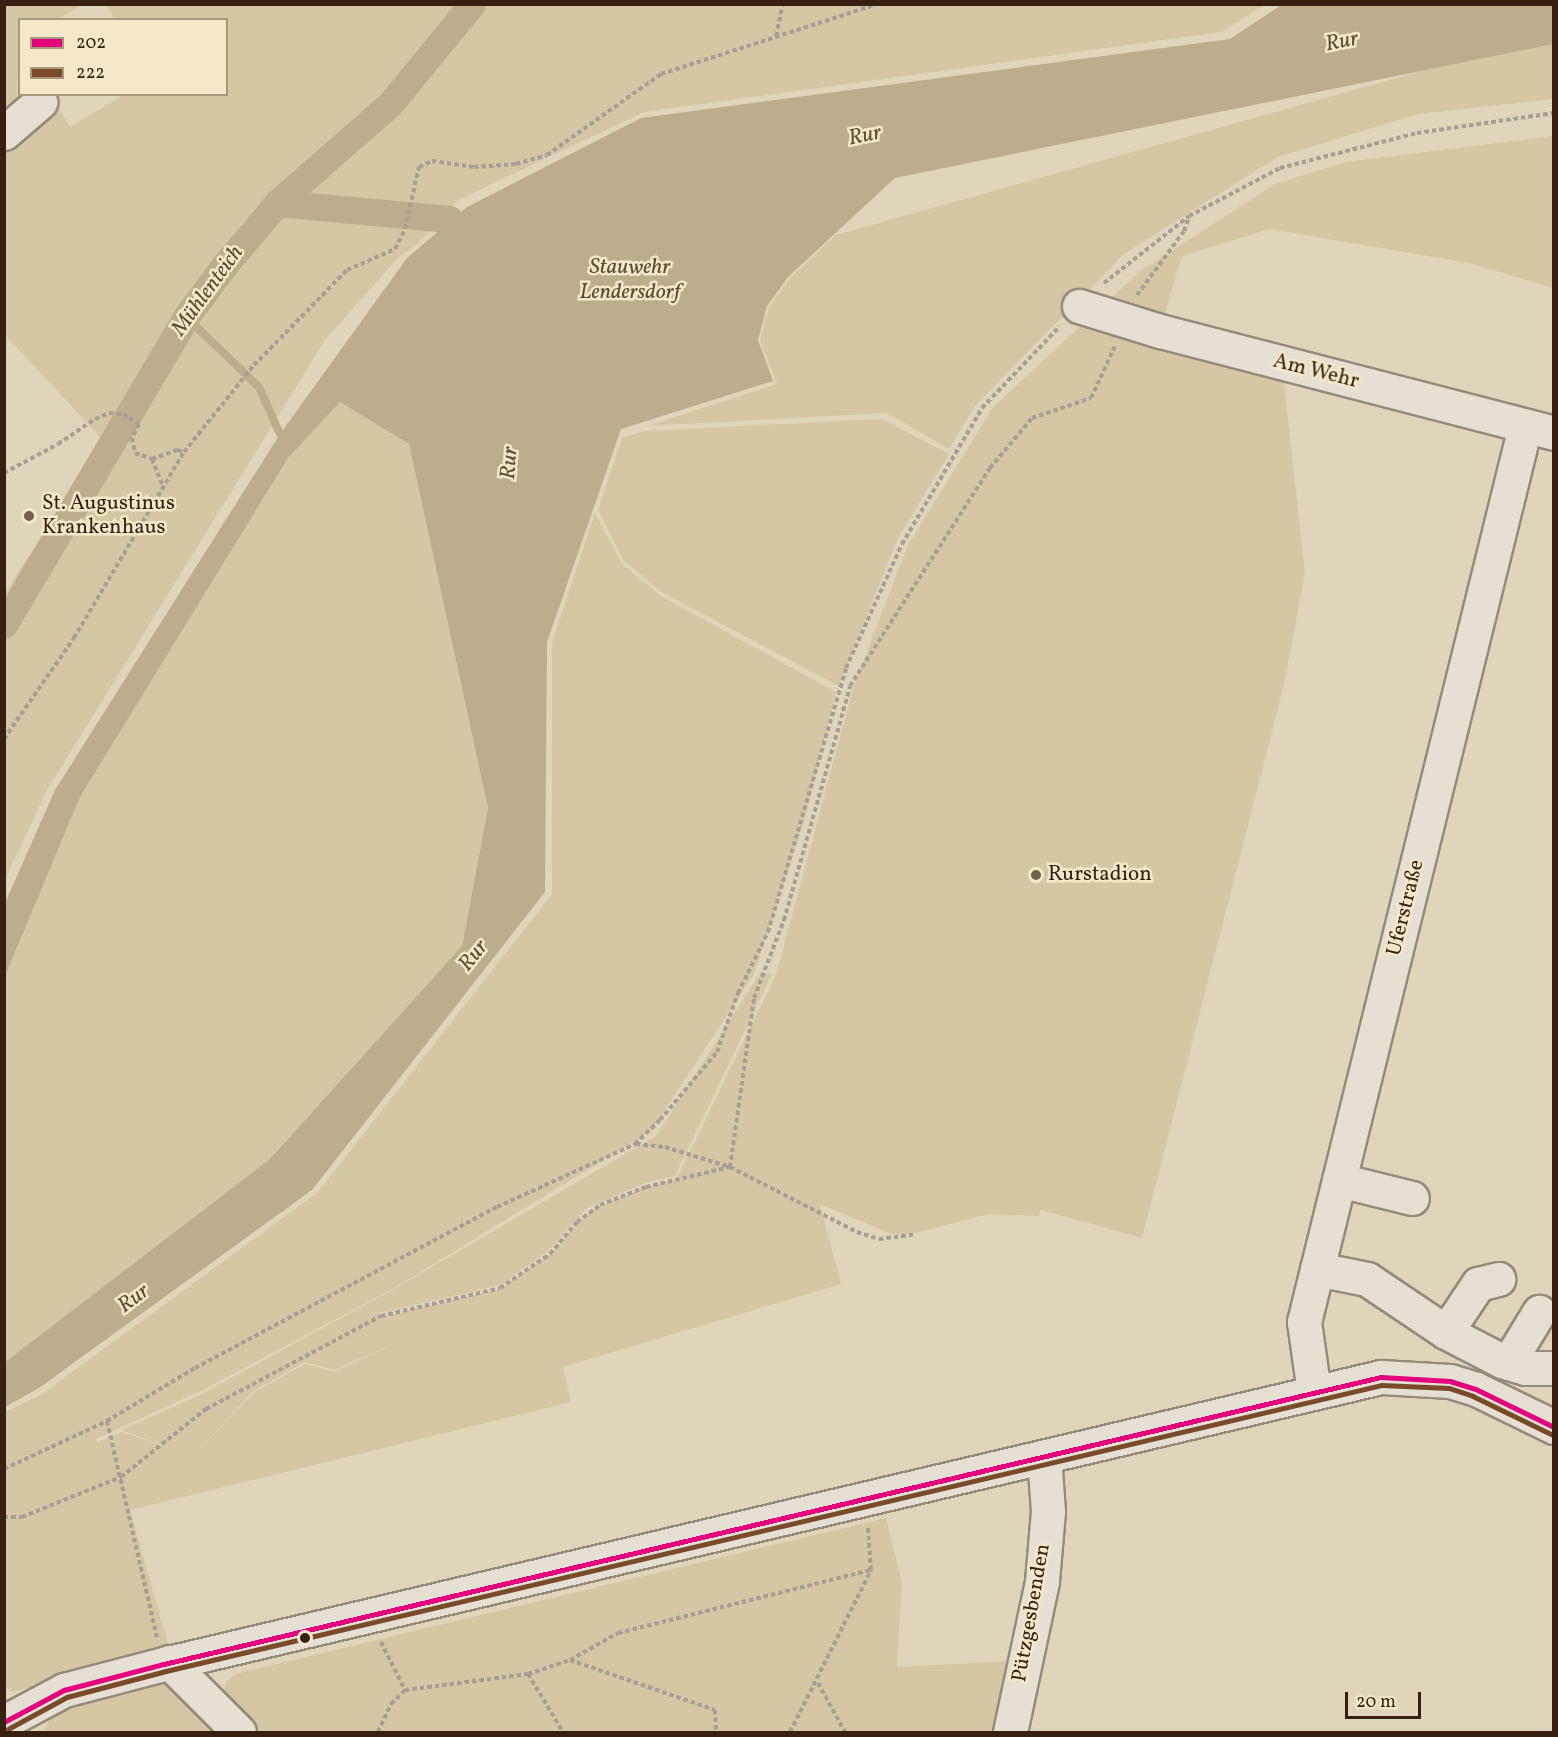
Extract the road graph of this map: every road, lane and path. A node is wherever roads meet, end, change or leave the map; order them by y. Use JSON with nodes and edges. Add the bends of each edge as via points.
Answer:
{"nodes":[{"id":1,"x":783,"y":4,"type":"edge"},
{"id":2,"x":878,"y":4,"type":"edge"},
{"id":3,"x":775,"y":36,"type":"junction"},
{"id":4,"x":40,"y":102,"type":"dead end"},
{"id":5,"x":1554,"y":113,"type":"edge"},
{"id":6,"x":4,"y":133,"type":"edge"},
{"id":7,"x":1189,"y":216,"type":"junction"},
{"id":8,"x":1079,"y":306,"type":"junction"},
{"id":9,"x":1125,"y":322,"type":"junction"},
{"id":10,"x":1539,"y":429,"type":"edge"},
{"id":11,"x":184,"y":452,"type":"junction"},
{"id":12,"x":152,"y":459,"type":"junction"},
{"id":13,"x":4,"y":473,"type":"edge"},
{"id":14,"x":163,"y":486,"type":"junction"},
{"id":15,"x":4,"y":739,"type":"edge"},
{"id":16,"x":635,"y":1144,"type":"junction"},
{"id":17,"x":730,"y":1167,"type":"junction"},
{"id":18,"x":1339,"y":1180,"type":"junction"},
{"id":19,"x":1412,"y":1198,"type":"dead end"},
{"id":20,"x":913,"y":1235,"type":"dead end"},
{"id":21,"x":1317,"y":1269,"type":"junction"},
{"id":22,"x":1498,"y":1279,"type":"dead end"},
{"id":23,"x":1539,"y":1312,"type":"dead end"},
{"id":24,"x":1446,"y":1332,"type":"junction"},
{"id":25,"x":1508,"y":1363,"type":"junction"},
{"id":26,"x":1554,"y":1368,"type":"edge"},
{"id":27,"x":1314,"y":1392,"type":"junction"},
{"id":28,"x":107,"y":1421,"type":"junction"},
{"id":29,"x":1554,"y":1427,"type":"edge"},
{"id":30,"x":1044,"y":1457,"type":"junction"},
{"id":31,"x":4,"y":1469,"type":"edge"},
{"id":32,"x":121,"y":1477,"type":"junction"},
{"id":33,"x":863,"y":1500,"type":"junction"},
{"id":34,"x":4,"y":1517,"type":"edge"},
{"id":35,"x":871,"y":1570,"type":"junction"},
{"id":36,"x":369,"y":1616,"type":"junction"},
{"id":37,"x":570,"y":1660,"type":"junction"},
{"id":38,"x":166,"y":1663,"type":"junction"},
{"id":39,"x":528,"y":1674,"type":"junction"},
{"id":40,"x":818,"y":1682,"type":"junction"},
{"id":41,"x":405,"y":1690,"type":"junction"},
{"id":42,"x":4,"y":1722,"type":"edge"},
{"id":43,"x":239,"y":1732,"type":"edge"},
{"id":44,"x":378,"y":1732,"type":"edge"},
{"id":45,"x":563,"y":1732,"type":"edge"},
{"id":46,"x":716,"y":1732,"type":"edge"},
{"id":47,"x":790,"y":1732,"type":"edge"},
{"id":48,"x":845,"y":1732,"type":"edge"},
{"id":49,"x":1010,"y":1732,"type":"edge"}],
"edges":[{"from":1,"to":3,"type":"path"},
{"from":2,"to":3,"type":"path"},
{"from":3,"to":11,"type":"path","via":[[661,74],[547,155],[516,164],[474,167],[432,161],[418,167],[405,229],[395,249],[347,270],[254,365]]},
{"from":4,"to":6,"type":"street"},
{"from":5,"to":7,"type":"path","via":[[1417,133],[1280,168]]},
{"from":7,"to":8,"type":"path","via":[[1132,257]]},
{"from":7,"to":9,"type":"path","via":[[1184,231],[1137,296]]},
{"from":8,"to":9,"type":"street","name":"Am Wehr"},
{"from":8,"to":16,"type":"path","via":[[982,408],[902,544],[846,668],[768,932],[738,993],[717,1052]]},
{"from":9,"to":10,"type":"street","name":"Am Wehr"},
{"from":9,"to":17,"type":"path","via":[[1098,389],[1086,401],[1032,418],[990,468],[849,686],[784,920],[754,998]]},
{"from":10,"to":18,"type":"street","name":"Uferstraße"},
{"from":11,"to":12,"type":"path","via":[[177,450]]},
{"from":11,"to":14,"type":"path"},
{"from":12,"to":13,"type":"path","via":[[135,453],[132,446],[137,423],[123,414],[109,413]]},
{"from":12,"to":14,"type":"path"},
{"from":14,"to":15,"type":"path","via":[[74,638]]},
{"from":16,"to":17,"type":"path","via":[[664,1147]]},
{"from":16,"to":28,"type":"path","via":[[497,1207],[195,1368]]},
{"from":17,"to":20,"type":"path","via":[[857,1232],[879,1239]]},
{"from":17,"to":32,"type":"path","via":[[646,1187],[589,1211],[550,1254],[500,1288],[381,1316],[361,1326],[206,1409]]},
{"from":18,"to":19,"type":"street"},
{"from":18,"to":21,"type":"street","name":"Uferstraße"},
{"from":21,"to":24,"type":"street","via":[[1367,1279]]},
{"from":21,"to":27,"type":"street","name":"Uferstraße","via":[[1303,1334]]},
{"from":22,"to":24,"type":"street","via":[[1478,1284]]},
{"from":23,"to":25,"type":"street"},
{"from":24,"to":25,"type":"street"},
{"from":25,"to":26,"type":"street"},
{"from":27,"to":29,"type":"street","via":[[1398,1376],[1450,1381],[1476,1389]]},
{"from":27,"to":30,"type":"street"},
{"from":28,"to":31,"type":"path"},
{"from":28,"to":32,"type":"path"},
{"from":30,"to":33,"type":"street"},
{"from":30,"to":49,"type":"street","name":"Pützgesbenden","via":[[1048,1511],[1042,1581]]},
{"from":32,"to":34,"type":"path","via":[[22,1517]]},
{"from":32,"to":38,"type":"path"},
{"from":33,"to":35,"type":"path"},
{"from":33,"to":36,"type":"street"},
{"from":35,"to":37,"type":"path","via":[[618,1633]]},
{"from":35,"to":40,"type":"path"},
{"from":36,"to":38,"type":"street"},
{"from":36,"to":41,"type":"path"},
{"from":37,"to":39,"type":"path"},
{"from":37,"to":46,"type":"path","via":[[715,1710]]},
{"from":38,"to":42,"type":"street","via":[[64,1690]]},
{"from":38,"to":43,"type":"street"},
{"from":39,"to":41,"type":"path"},
{"from":39,"to":45,"type":"path"},
{"from":40,"to":47,"type":"path"},
{"from":40,"to":48,"type":"path"},
{"from":41,"to":44,"type":"path","via":[[391,1704]]}]}
